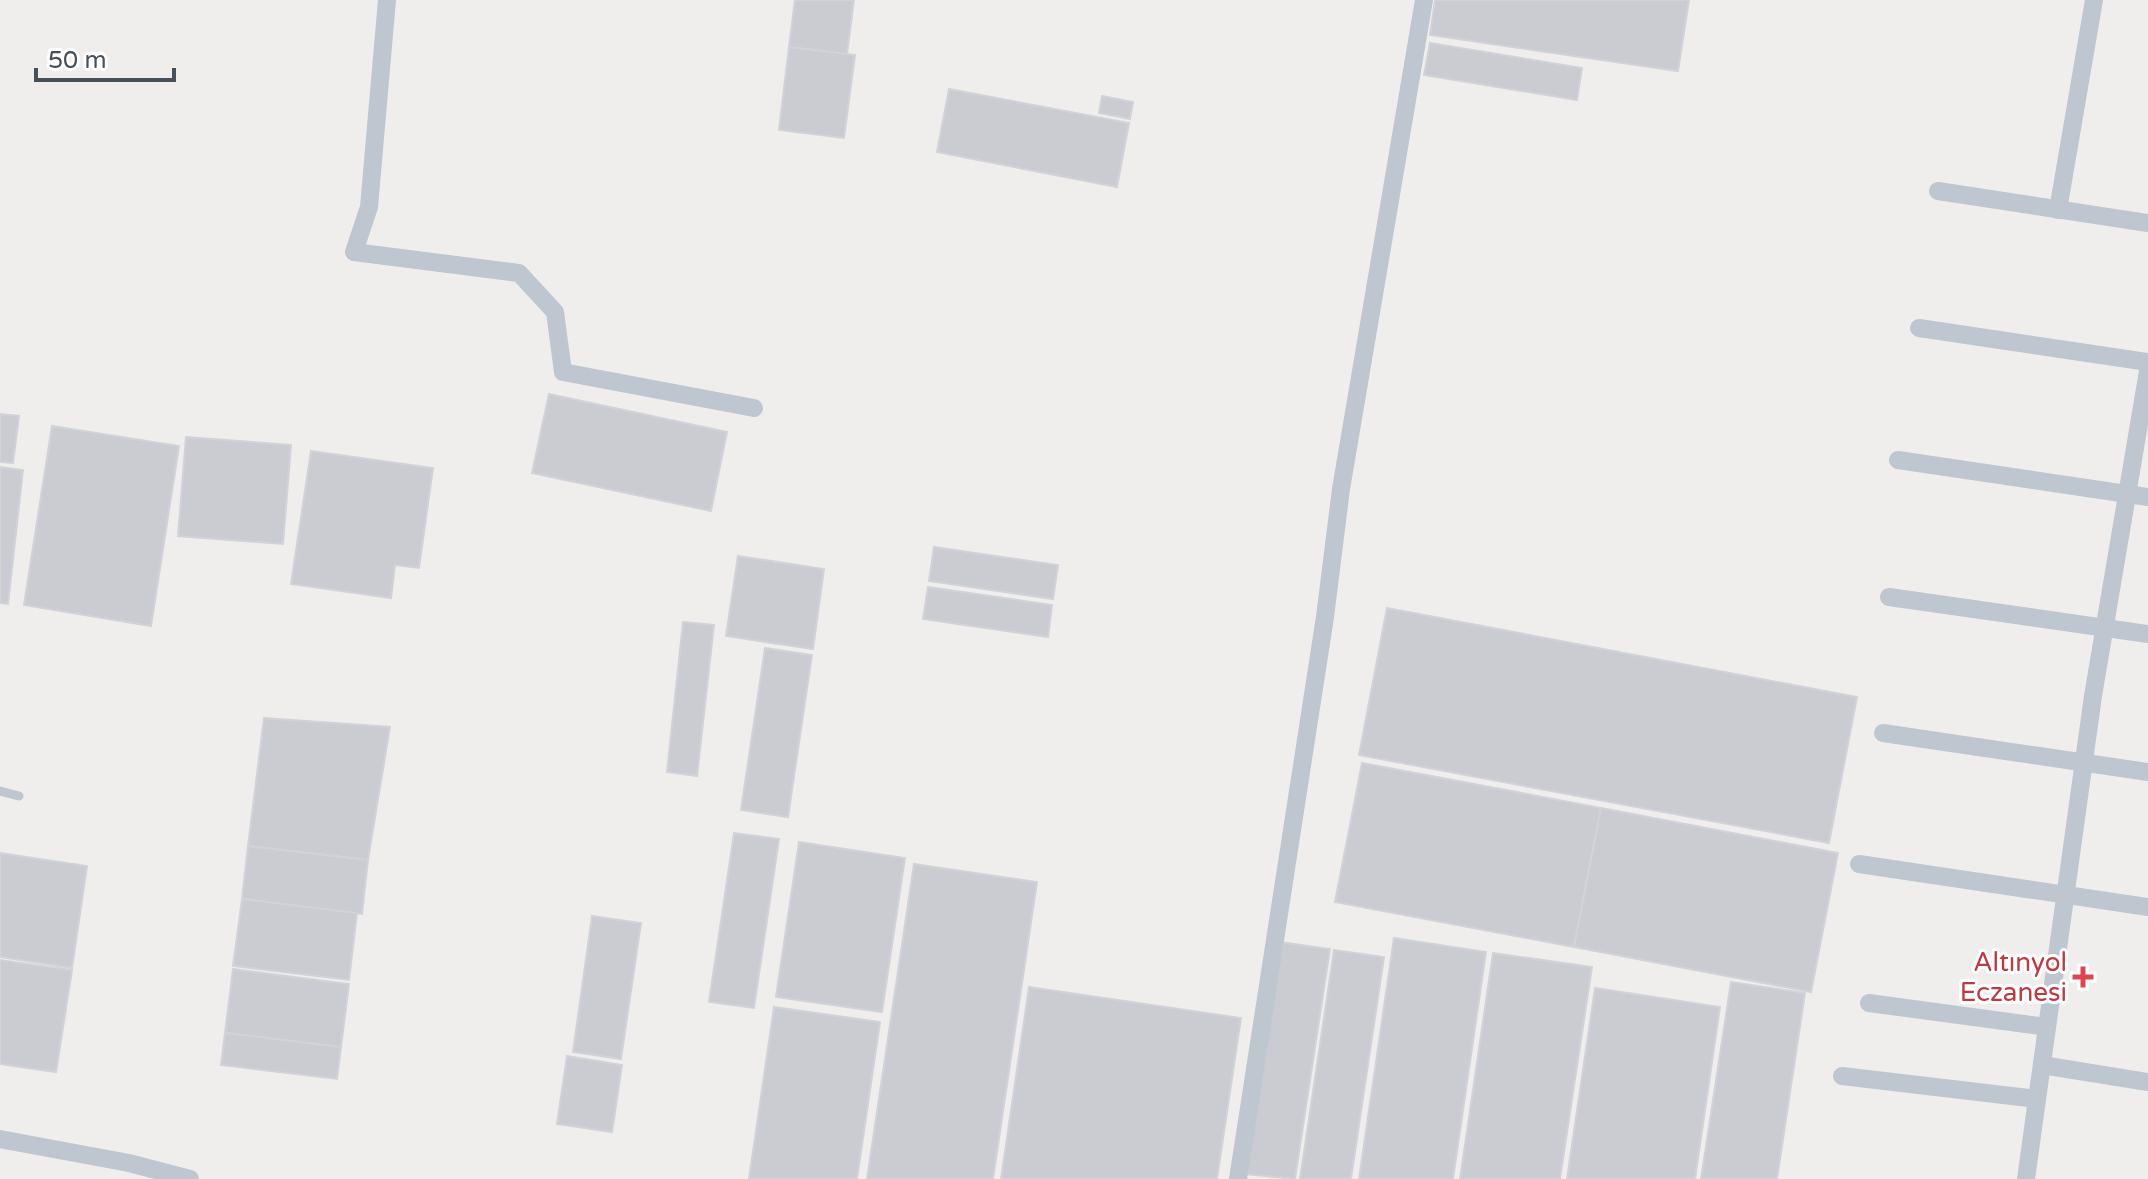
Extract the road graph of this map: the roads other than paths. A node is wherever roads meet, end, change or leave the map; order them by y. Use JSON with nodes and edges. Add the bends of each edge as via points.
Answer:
{"nodes":[{"id":1,"x":387,"y":0,"type":"edge"},
{"id":2,"x":1424,"y":0,"type":"edge"},
{"id":3,"x":2094,"y":0,"type":"edge"},
{"id":4,"x":1938,"y":191,"type":"dead end"},
{"id":5,"x":2058,"y":210,"type":"junction"},
{"id":6,"x":2148,"y":223,"type":"edge"},
{"id":7,"x":1919,"y":328,"type":"dead end"},
{"id":8,"x":2148,"y":362,"type":"edge"},
{"id":9,"x":2148,"y":371,"type":"edge"},
{"id":10,"x":754,"y":408,"type":"dead end"},
{"id":11,"x":1898,"y":460,"type":"dead end"},
{"id":12,"x":2127,"y":494,"type":"junction"},
{"id":13,"x":2148,"y":497,"type":"edge"},
{"id":14,"x":1889,"y":597,"type":"dead end"},
{"id":15,"x":2104,"y":628,"type":"junction"},
{"id":16,"x":2148,"y":634,"type":"edge"},
{"id":17,"x":1883,"y":733,"type":"dead end"},
{"id":18,"x":2084,"y":762,"type":"junction"},
{"id":19,"x":2148,"y":772,"type":"edge"},
{"id":20,"x":0,"y":791,"type":"edge"},
{"id":21,"x":19,"y":796,"type":"dead end"},
{"id":22,"x":1859,"y":864,"type":"dead end"},
{"id":23,"x":2065,"y":896,"type":"junction"},
{"id":24,"x":2148,"y":907,"type":"edge"},
{"id":25,"x":1869,"y":1003,"type":"dead end"},
{"id":26,"x":2047,"y":1027,"type":"junction"},
{"id":27,"x":2042,"y":1065,"type":"junction"},
{"id":28,"x":1842,"y":1076,"type":"dead end"},
{"id":29,"x":2148,"y":1082,"type":"edge"},
{"id":30,"x":2037,"y":1099,"type":"junction"},
{"id":31,"x":0,"y":1139,"type":"edge"},
{"id":32,"x":190,"y":1179,"type":"edge"},
{"id":33,"x":1238,"y":1179,"type":"edge"},
{"id":34,"x":2026,"y":1179,"type":"edge"}],
"edges":[{"from":1,"to":10,"type":"street","via":[[369,207],[354,252],[519,273],[555,312],[563,372]]},
{"from":2,"to":33,"type":"street","via":[[1341,489]]},
{"from":3,"to":5,"type":"street"},
{"from":4,"to":5,"type":"street"},
{"from":5,"to":6,"type":"street"},
{"from":7,"to":8,"type":"street"},
{"from":9,"to":12,"type":"street"},
{"from":11,"to":12,"type":"street"},
{"from":12,"to":13,"type":"street"},
{"from":12,"to":15,"type":"street"},
{"from":14,"to":15,"type":"street"},
{"from":15,"to":16,"type":"street"},
{"from":15,"to":18,"type":"street"},
{"from":17,"to":18,"type":"street"},
{"from":18,"to":19,"type":"street"},
{"from":18,"to":23,"type":"street"},
{"from":20,"to":21,"type":"lane"},
{"from":22,"to":23,"type":"street"},
{"from":23,"to":24,"type":"street"},
{"from":23,"to":26,"type":"street"},
{"from":25,"to":26,"type":"street"},
{"from":26,"to":27,"type":"street"},
{"from":27,"to":29,"type":"street"},
{"from":27,"to":30,"type":"street"},
{"from":28,"to":30,"type":"street"},
{"from":30,"to":34,"type":"street"},
{"from":31,"to":32,"type":"street"}]}
